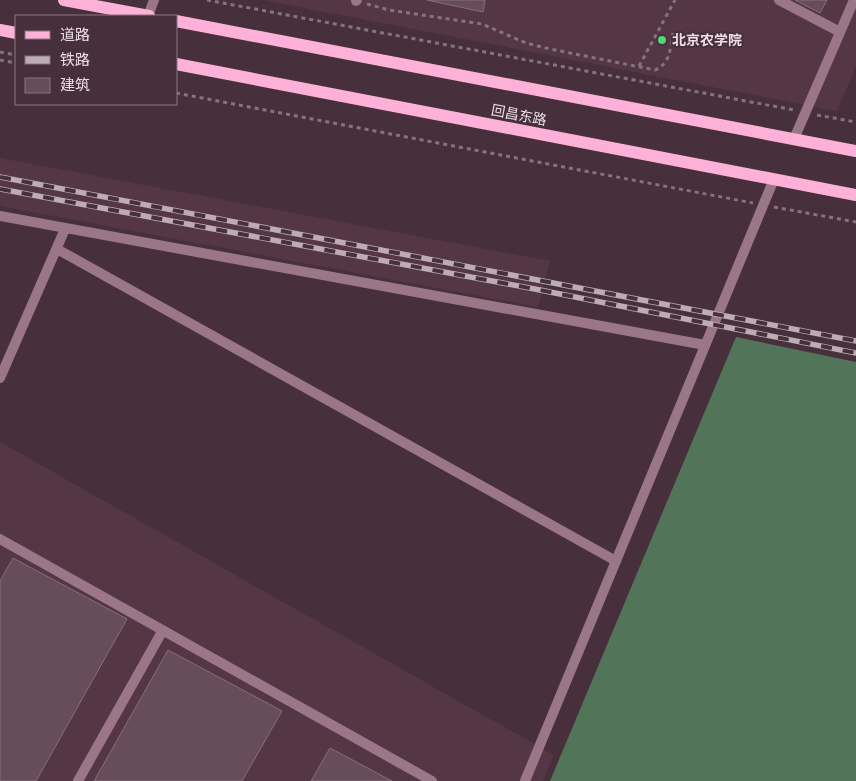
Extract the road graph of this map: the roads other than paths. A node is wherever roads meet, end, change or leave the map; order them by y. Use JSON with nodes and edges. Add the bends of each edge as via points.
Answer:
{"nodes":[{"id":1,"x":64,"y":0,"type":"edge"},
{"id":2,"x":154,"y":0,"type":"edge"},
{"id":3,"x":779,"y":0,"type":"edge"},
{"id":4,"x":854,"y":0,"type":"edge"},
{"id":5,"x":144,"y":15,"type":"edge"},
{"id":6,"x":149,"y":15,"type":"edge"},
{"id":7,"x":178,"y":22,"type":"edge"},
{"id":8,"x":0,"y":30,"type":"edge"},
{"id":9,"x":840,"y":32,"type":"junction"},
{"id":10,"x":15,"y":33,"type":"edge"},
{"id":11,"x":178,"y":64,"type":"edge"},
{"id":12,"x":794,"y":139,"type":"junction"},
{"id":13,"x":856,"y":151,"type":"edge"},
{"id":14,"x":774,"y":179,"type":"junction"},
{"id":15,"x":856,"y":195,"type":"edge"},
{"id":16,"x":0,"y":216,"type":"edge"},
{"id":17,"x":65,"y":229,"type":"junction"},
{"id":18,"x":57,"y":249,"type":"junction"},
{"id":19,"x":705,"y":345,"type":"junction"},
{"id":20,"x":0,"y":378,"type":"edge"},
{"id":21,"x":0,"y":539,"type":"edge"},
{"id":22,"x":616,"y":561,"type":"junction"},
{"id":23,"x":162,"y":630,"type":"junction"},
{"id":24,"x":78,"y":781,"type":"edge"},
{"id":25,"x":432,"y":781,"type":"edge"},
{"id":26,"x":525,"y":781,"type":"edge"}],
"edges":[{"from":1,"to":5,"type":"main road"},
{"from":2,"to":6,"type":"street"},
{"from":3,"to":9,"type":"street"},
{"from":4,"to":9,"type":"street"},
{"from":7,"to":12,"type":"main road","name":"回昌东路"},
{"from":8,"to":10,"type":"main road"},
{"from":9,"to":12,"type":"street"},
{"from":11,"to":14,"type":"main road","name":"回昌东路"},
{"from":12,"to":13,"type":"main road","name":"回昌东路"},
{"from":14,"to":15,"type":"main road","name":"回昌东路"},
{"from":14,"to":19,"type":"street"},
{"from":16,"to":17,"type":"street"},
{"from":17,"to":18,"type":"street"},
{"from":17,"to":19,"type":"street"},
{"from":18,"to":20,"type":"street"},
{"from":18,"to":22,"type":"street"},
{"from":19,"to":22,"type":"street"},
{"from":21,"to":23,"type":"street"},
{"from":22,"to":26,"type":"street"},
{"from":23,"to":24,"type":"street"},
{"from":23,"to":25,"type":"street"}]}
